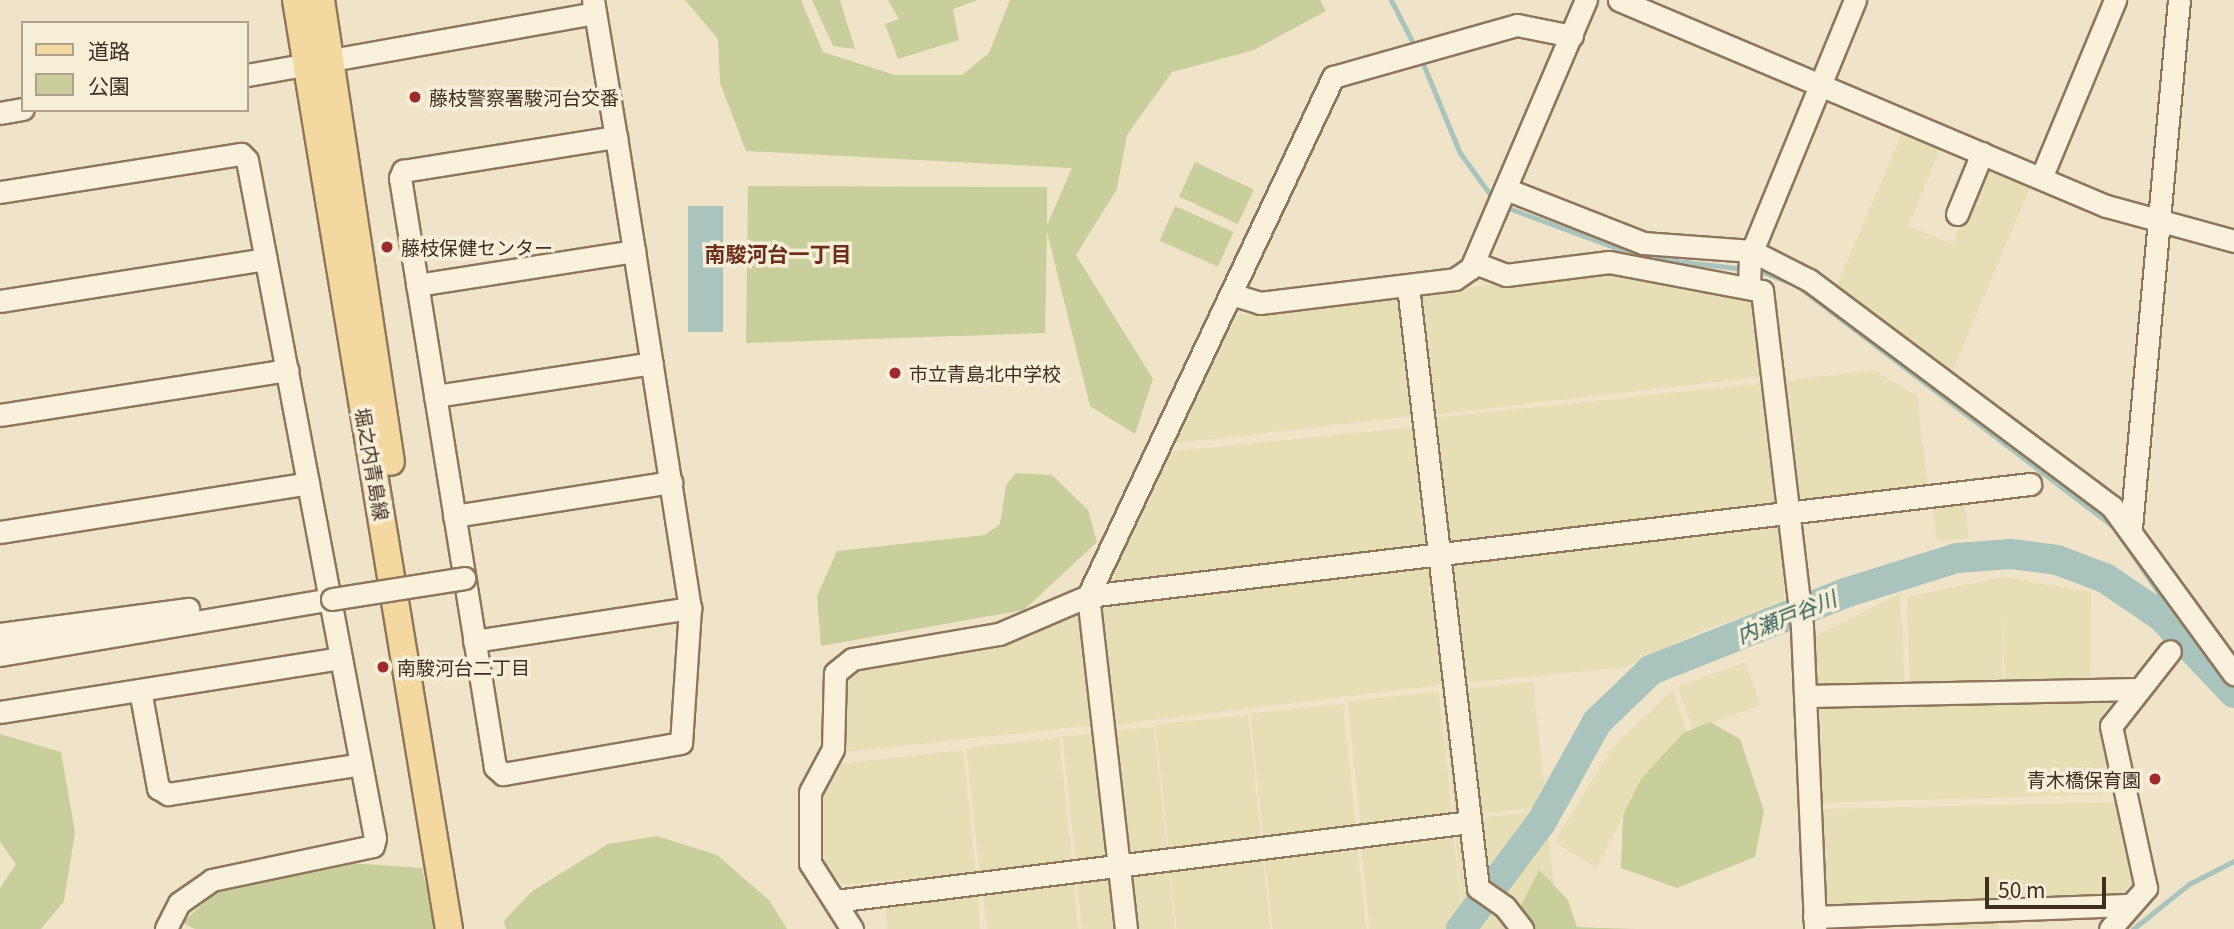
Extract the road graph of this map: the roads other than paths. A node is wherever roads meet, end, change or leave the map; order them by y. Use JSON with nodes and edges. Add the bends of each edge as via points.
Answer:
{"nodes":[{"id":1,"x":296,"y":0,"type":"edge"},
{"id":2,"x":321,"y":0,"type":"edge"},
{"id":3,"x":1586,"y":0,"type":"edge"},
{"id":4,"x":1619,"y":0,"type":"edge"},
{"id":5,"x":1855,"y":0,"type":"edge"},
{"id":6,"x":2115,"y":0,"type":"edge"},
{"id":7,"x":2179,"y":0,"type":"edge"},
{"id":8,"x":594,"y":7,"type":"edge"},
{"id":9,"x":1572,"y":36,"type":"junction"},
{"id":10,"x":318,"y":64,"type":"junction"},
{"id":11,"x":248,"y":75,"type":"edge"},
{"id":12,"x":1819,"y":85,"type":"junction"},
{"id":13,"x":21,"y":109,"type":"edge"},
{"id":14,"x":0,"y":113,"type":"edge"},
{"id":15,"x":616,"y":137,"type":"junction"},
{"id":16,"x":1982,"y":153,"type":"junction"},
{"id":17,"x":2041,"y":178,"type":"junction"},
{"id":18,"x":1505,"y":190,"type":"junction"},
{"id":19,"x":0,"y":192,"type":"edge"},
{"id":20,"x":1958,"y":214,"type":"dead end"},
{"id":21,"x":2157,"y":225,"type":"junction"},
{"id":22,"x":2234,"y":242,"type":"edge"},
{"id":23,"x":634,"y":251,"type":"junction"},
{"id":24,"x":1751,"y":254,"type":"junction"},
{"id":25,"x":266,"y":259,"type":"junction"},
{"id":26,"x":1475,"y":262,"type":"junction"},
{"id":27,"x":417,"y":285,"type":"junction"},
{"id":28,"x":1749,"y":285,"type":"junction"},
{"id":29,"x":1408,"y":286,"type":"junction"},
{"id":30,"x":1231,"y":294,"type":"junction"},
{"id":31,"x":0,"y":302,"type":"edge"},
{"id":32,"x":652,"y":363,"type":"junction"},
{"id":33,"x":287,"y":370,"type":"junction"},
{"id":34,"x":435,"y":396,"type":"junction"},
{"id":35,"x":0,"y":415,"type":"edge"},
{"id":36,"x":671,"y":482,"type":"junction"},
{"id":37,"x":309,"y":483,"type":"junction"},
{"id":38,"x":2030,"y":484,"type":"dead end"},
{"id":39,"x":1791,"y":513,"type":"junction"},
{"id":40,"x":454,"y":516,"type":"junction"},
{"id":41,"x":2131,"y":528,"type":"junction"},
{"id":42,"x":0,"y":532,"type":"edge"},
{"id":43,"x":1440,"y":554,"type":"junction"},
{"id":44,"x":464,"y":578,"type":"junction"},
{"id":45,"x":330,"y":594,"type":"junction"},
{"id":46,"x":1088,"y":596,"type":"junction"},
{"id":47,"x":690,"y":608,"type":"junction"},
{"id":48,"x":0,"y":634,"type":"edge"},
{"id":49,"x":474,"y":641,"type":"junction"},
{"id":50,"x":2171,"y":651,"type":"dead end"},
{"id":51,"x":0,"y":655,"type":"edge"},
{"id":52,"x":341,"y":658,"type":"junction"},
{"id":53,"x":2234,"y":674,"type":"edge"},
{"id":54,"x":2139,"y":689,"type":"junction"},
{"id":55,"x":141,"y":690,"type":"junction"},
{"id":56,"x":1805,"y":696,"type":"junction"},
{"id":57,"x":0,"y":712,"type":"edge"},
{"id":58,"x":361,"y":764,"type":"junction"},
{"id":59,"x":1470,"y":822,"type":"junction"},
{"id":60,"x":1118,"y":865,"type":"junction"},
{"id":61,"x":835,"y":901,"type":"junction"},
{"id":62,"x":2127,"y":905,"type":"junction"},
{"id":63,"x":1815,"y":923,"type":"edge"},
{"id":64,"x":166,"y":929,"type":"edge"},
{"id":65,"x":449,"y":929,"type":"edge"},
{"id":66,"x":466,"y":929,"type":"edge"},
{"id":67,"x":852,"y":929,"type":"edge"},
{"id":68,"x":1126,"y":929,"type":"edge"},
{"id":69,"x":1522,"y":929,"type":"edge"},
{"id":70,"x":2110,"y":929,"type":"edge"}],
"edges":[{"from":1,"to":10,"type":"main road","name":"堀之内青島線"},
{"from":2,"to":10,"type":"main road","name":"堀之内青島線"},
{"from":3,"to":9,"type":"street"},
{"from":4,"to":12,"type":"street"},
{"from":5,"to":12,"type":"street"},
{"from":6,"to":17,"type":"street"},
{"from":7,"to":21,"type":"street"},
{"from":8,"to":10,"type":"street"},
{"from":8,"to":15,"type":"street"},
{"from":9,"to":18,"type":"street"},
{"from":9,"to":30,"type":"street","via":[[1517,25],[1333,76]]},
{"from":10,"to":11,"type":"street"},
{"from":10,"to":65,"type":"main road","name":"堀之内青島線"},
{"from":10,"to":66,"type":"main road","name":"堀之内青島線"},
{"from":12,"to":16,"type":"street"},
{"from":12,"to":24,"type":"street"},
{"from":13,"to":14,"type":"street"},
{"from":15,"to":23,"type":"street"},
{"from":15,"to":27,"type":"street","via":[[403,170]]},
{"from":16,"to":17,"type":"street"},
{"from":16,"to":20,"type":"street"},
{"from":17,"to":21,"type":"street"},
{"from":18,"to":24,"type":"street","via":[[1643,243]]},
{"from":18,"to":26,"type":"street"},
{"from":19,"to":25,"type":"street","via":[[241,153]]},
{"from":21,"to":22,"type":"street"},
{"from":21,"to":41,"type":"street"},
{"from":23,"to":27,"type":"street"},
{"from":23,"to":32,"type":"street"},
{"from":24,"to":28,"type":"street"},
{"from":24,"to":41,"type":"street","via":[[1809,280],[2095,494]]},
{"from":25,"to":31,"type":"street"},
{"from":25,"to":33,"type":"street"},
{"from":26,"to":28,"type":"street","via":[[1506,275],[1609,262],[1651,275]]},
{"from":26,"to":29,"type":"street","via":[[1455,279]]},
{"from":27,"to":34,"type":"street"},
{"from":28,"to":39,"type":"street","via":[[1762,291],[1766,301]]},
{"from":29,"to":30,"type":"street","via":[[1260,303]]},
{"from":29,"to":43,"type":"street"},
{"from":30,"to":46,"type":"street"},
{"from":32,"to":34,"type":"street"},
{"from":32,"to":36,"type":"street"},
{"from":33,"to":35,"type":"street"},
{"from":33,"to":37,"type":"street"},
{"from":34,"to":40,"type":"street"},
{"from":36,"to":40,"type":"street"},
{"from":36,"to":47,"type":"street"},
{"from":37,"to":42,"type":"street"},
{"from":37,"to":45,"type":"street"},
{"from":38,"to":39,"type":"street"},
{"from":39,"to":43,"type":"street"},
{"from":39,"to":56,"type":"street"},
{"from":40,"to":44,"type":"street"},
{"from":41,"to":53,"type":"street"},
{"from":43,"to":46,"type":"street"},
{"from":43,"to":59,"type":"street"},
{"from":44,"to":45,"type":"street","bridge":true},
{"from":44,"to":49,"type":"street"},
{"from":45,"to":48,"type":"street"},
{"from":45,"to":51,"type":"street"},
{"from":45,"to":52,"type":"street"},
{"from":46,"to":60,"type":"street"},
{"from":46,"to":61,"type":"street","via":[[999,634],[839,664],[833,749],[810,792],[810,863]]},
{"from":47,"to":49,"type":"street"},
{"from":47,"to":49,"type":"street","via":[[681,743],[660,751],[503,774],[495,767]]},
{"from":50,"to":54,"type":"street"},
{"from":52,"to":55,"type":"street"},
{"from":52,"to":58,"type":"street"},
{"from":54,"to":56,"type":"street"},
{"from":54,"to":62,"type":"street","via":[[2112,726],[2146,888]]},
{"from":55,"to":57,"type":"street"},
{"from":55,"to":58,"type":"street","via":[[158,788],[169,794]]},
{"from":56,"to":63,"type":"street"},
{"from":58,"to":64,"type":"street","via":[[373,846],[212,880],[179,903]]},
{"from":59,"to":60,"type":"street"},
{"from":59,"to":69,"type":"street","via":[[1478,888],[1505,907]]},
{"from":60,"to":61,"type":"street"},
{"from":60,"to":68,"type":"street"},
{"from":61,"to":67,"type":"street"},
{"from":62,"to":63,"type":"street"},
{"from":62,"to":70,"type":"street"}]}
